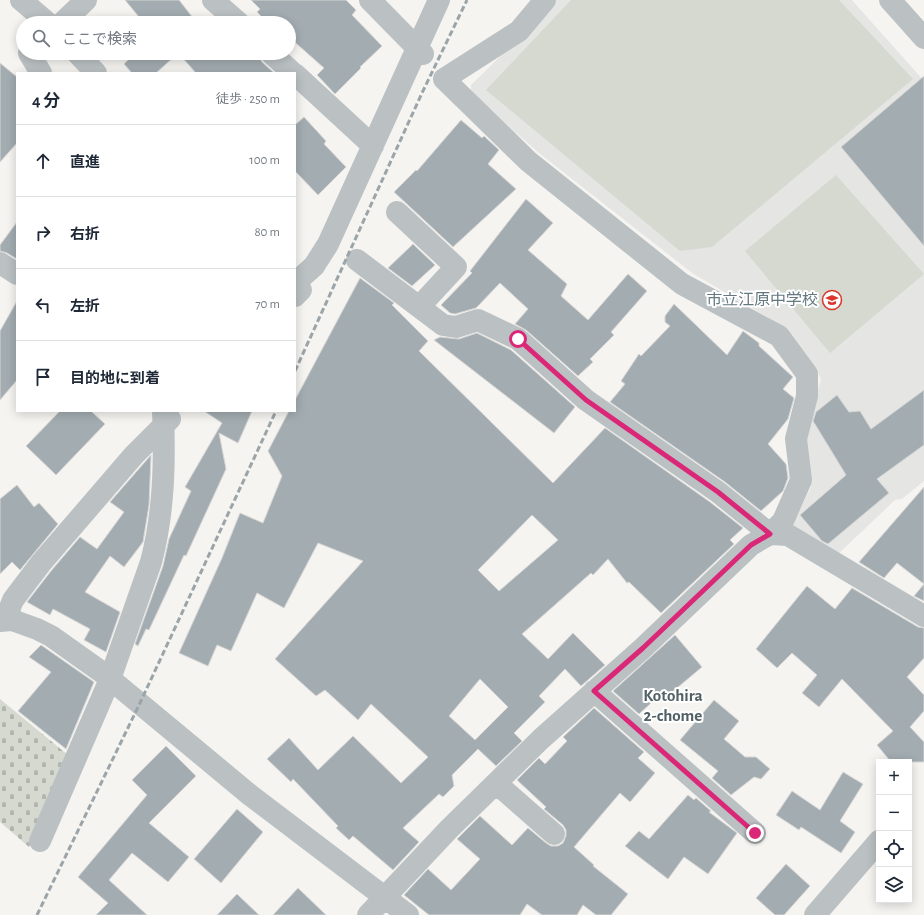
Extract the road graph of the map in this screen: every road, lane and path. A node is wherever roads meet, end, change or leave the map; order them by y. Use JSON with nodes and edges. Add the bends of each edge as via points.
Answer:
{"nodes":[{"id":1,"x":21,"y":0,"type":"edge"},
{"id":2,"x":86,"y":0,"type":"edge"},
{"id":3,"x":213,"y":0,"type":"edge"},
{"id":4,"x":370,"y":0,"type":"edge"},
{"id":5,"x":439,"y":0,"type":"edge"},
{"id":6,"x":545,"y":0,"type":"edge"},
{"id":7,"x":890,"y":0,"type":"edge"},
{"id":8,"x":40,"y":16,"type":"edge"},
{"id":9,"x":69,"y":16,"type":"edge"},
{"id":10,"x":230,"y":16,"type":"edge"},
{"id":11,"x":924,"y":38,"type":"edge"},
{"id":12,"x":420,"y":51,"type":"junction"},
{"id":13,"x":33,"y":60,"type":"edge"},
{"id":14,"x":84,"y":60,"type":"edge"},
{"id":15,"x":279,"y":60,"type":"edge"},
{"id":16,"x":40,"y":72,"type":"edge"},
{"id":17,"x":95,"y":72,"type":"edge"},
{"id":18,"x":292,"y":72,"type":"edge"},
{"id":19,"x":296,"y":76,"type":"edge"},
{"id":20,"x":373,"y":146,"type":"junction"},
{"id":21,"x":397,"y":212,"type":"dead end"},
{"id":22,"x":357,"y":260,"type":"dead end"},
{"id":23,"x":0,"y":263,"type":"edge"},
{"id":24,"x":16,"y":273,"type":"edge"},
{"id":25,"x":296,"y":282,"type":"edge"},
{"id":26,"x":296,"y":284,"type":"edge"},
{"id":27,"x":296,"y":295,"type":"edge"},
{"id":28,"x":419,"y":307,"type":"junction"},
{"id":29,"x":168,"y":416,"type":"edge"},
{"id":30,"x":770,"y":534,"type":"junction"},
{"id":31,"x":924,"y":616,"type":"edge"},
{"id":32,"x":6,"y":621,"type":"edge"},
{"id":33,"x":110,"y":679,"type":"junction"},
{"id":34,"x":594,"y":691,"type":"junction"},
{"id":35,"x":496,"y":783,"type":"junction"},
{"id":36,"x":755,"y":833,"type":"dead end"},
{"id":37,"x":554,"y":834,"type":"dead end"},
{"id":38,"x":40,"y":842,"type":"dead end"},
{"id":39,"x":876,"y":844,"type":"edge"},
{"id":40,"x":384,"y":897,"type":"junction"},
{"id":41,"x":368,"y":915,"type":"edge"},
{"id":42,"x":408,"y":915,"type":"edge"},
{"id":43,"x":815,"y":915,"type":"edge"}],
"edges":[{"from":1,"to":8,"type":"street"},
{"from":2,"to":9,"type":"street"},
{"from":3,"to":10,"type":"street"},
{"from":4,"to":12,"type":"street"},
{"from":5,"to":12,"type":"street"},
{"from":6,"to":30,"type":"street","via":[[519,31],[444,79],[528,161],[682,284],[779,336],[807,374],[807,396],[796,439],[801,480],[783,521]]},
{"from":7,"to":11,"type":"street"},
{"from":12,"to":20,"type":"street"},
{"from":13,"to":16,"type":"street"},
{"from":14,"to":17,"type":"street"},
{"from":15,"to":18,"type":"street"},
{"from":19,"to":20,"type":"street"},
{"from":20,"to":25,"type":"street","via":[[328,244],[314,266]]},
{"from":21,"to":28,"type":"street","via":[[456,267]]},
{"from":22,"to":28,"type":"street"},
{"from":23,"to":24,"type":"street"},
{"from":26,"to":27,"type":"street","via":[[302,290]]},
{"from":28,"to":30,"type":"street","via":[[443,325],[456,327],[478,320],[518,339],[586,400],[718,492]]},
{"from":29,"to":32,"type":"street","via":[[41,563],[13,600]]},
{"from":29,"to":33,"type":"street","via":[[164,485],[155,546]]},
{"from":30,"to":31,"type":"street","via":[[788,535]]},
{"from":30,"to":34,"type":"street","via":[[751,545]]},
{"from":32,"to":33,"type":"street","via":[[37,629],[51,636]]},
{"from":33,"to":38,"type":"street"},
{"from":33,"to":40,"type":"street","via":[[250,795]]},
{"from":34,"to":35,"type":"street"},
{"from":34,"to":36,"type":"street"},
{"from":35,"to":37,"type":"street"},
{"from":35,"to":40,"type":"street"},
{"from":39,"to":43,"type":"street"},
{"from":40,"to":41,"type":"street"},
{"from":40,"to":42,"type":"street"}]}
